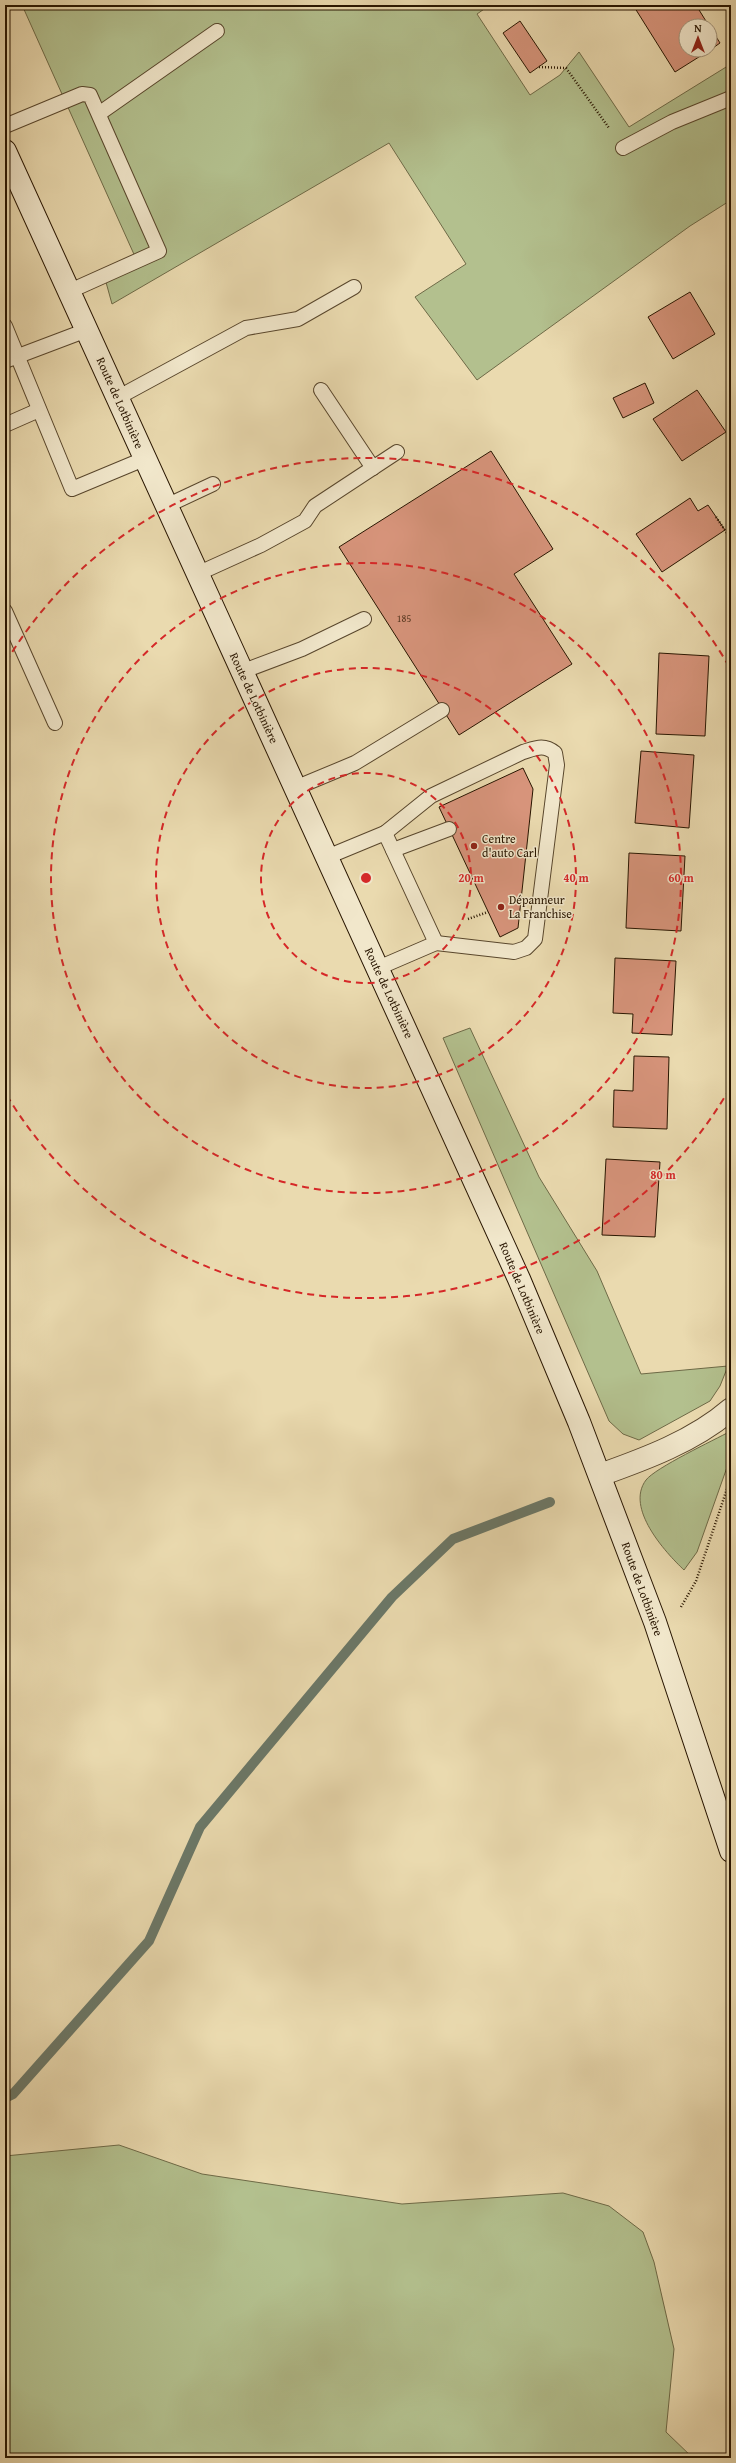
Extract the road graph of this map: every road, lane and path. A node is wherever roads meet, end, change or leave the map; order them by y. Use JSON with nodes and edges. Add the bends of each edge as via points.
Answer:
{"nodes":[{"id":1,"x":217,"y":30,"type":"dead end"},
{"id":2,"x":539,"y":67,"type":"dead end"},
{"id":3,"x":731,"y":98,"type":"edge"},
{"id":4,"x":100,"y":113,"type":"junction"},
{"id":5,"x":5,"y":126,"type":"edge"},
{"id":6,"x":623,"y":148,"type":"joint"},
{"id":7,"x":8,"y":165,"type":"edge"},
{"id":8,"x":354,"y":286,"type":"dead end"},
{"id":9,"x":70,"y":291,"type":"junction"},
{"id":10,"x":5,"y":326,"type":"edge"},
{"id":11,"x":87,"y":330,"type":"junction"},
{"id":12,"x":11,"y":358,"type":"edge"},
{"id":13,"x":321,"y":390,"type":"dead end"},
{"id":14,"x":117,"y":398,"type":"junction"},
{"id":15,"x":39,"y":410,"type":"junction"},
{"id":16,"x":5,"y":425,"type":"edge"},
{"id":17,"x":397,"y":452,"type":"dead end"},
{"id":18,"x":144,"y":459,"type":"junction"},
{"id":19,"x":373,"y":468,"type":"junction"},
{"id":20,"x":213,"y":484,"type":"dead end"},
{"id":21,"x":166,"y":506,"type":"junction"},
{"id":22,"x":716,"y":517,"type":"dead end"},
{"id":23,"x":731,"y":538,"type":"edge"},
{"id":24,"x":197,"y":574,"type":"junction"},
{"id":25,"x":5,"y":611,"type":"edge"},
{"id":26,"x":364,"y":619,"type":"dead end"},
{"id":27,"x":241,"y":672,"type":"junction"},
{"id":28,"x":442,"y":710,"type":"dead end"},
{"id":29,"x":55,"y":723,"type":"dead end"},
{"id":30,"x":295,"y":788,"type":"junction"},
{"id":31,"x":449,"y":829,"type":"dead end"},
{"id":32,"x":385,"y":833,"type":"junction"},
{"id":33,"x":393,"y":850,"type":"junction"},
{"id":34,"x":327,"y":857,"type":"junction"},
{"id":35,"x":436,"y":943,"type":"junction"},
{"id":36,"x":378,"y":968,"type":"junction"},
{"id":37,"x":731,"y":1409,"type":"edge"},
{"id":38,"x":600,"y":1475,"type":"junction"},
{"id":39,"x":731,"y":1477,"type":"edge"},
{"id":40,"x":696,"y":1582,"type":"dead end"},
{"id":41,"x":731,"y":1852,"type":"edge"}],
"edges":[{"from":1,"to":4,"type":"lane"},
{"from":2,"to":6,"type":"path","via":[[566,68]]},
{"from":3,"to":6,"type":"lane","via":[[672,122]]},
{"from":4,"to":5,"type":"lane","via":[[90,95],[82,94]]},
{"from":4,"to":9,"type":"lane","via":[[159,251]]},
{"from":7,"to":9,"type":"main road","name":"Route de Lotbinière"},
{"from":8,"to":14,"type":"lane","via":[[298,319],[246,328]]},
{"from":9,"to":11,"type":"main road","name":"Route de Lotbinière"},
{"from":10,"to":12,"type":"lane"},
{"from":11,"to":12,"type":"lane"},
{"from":11,"to":14,"type":"main road","name":"Route de Lotbinière"},
{"from":12,"to":15,"type":"lane"},
{"from":13,"to":19,"type":"lane"},
{"from":14,"to":18,"type":"main road","name":"Route de Lotbinière"},
{"from":15,"to":16,"type":"lane"},
{"from":15,"to":18,"type":"lane","via":[[72,489]]},
{"from":17,"to":19,"type":"lane"},
{"from":18,"to":21,"type":"main road","name":"Route de Lotbinière"},
{"from":19,"to":24,"type":"lane","via":[[315,506],[305,522]]},
{"from":20,"to":21,"type":"lane"},
{"from":21,"to":24,"type":"main road","name":"Route de Lotbinière"},
{"from":22,"to":23,"type":"path"},
{"from":24,"to":27,"type":"main road","name":"Route de Lotbinière"},
{"from":25,"to":29,"type":"lane"},
{"from":26,"to":27,"type":"lane","via":[[302,649]]},
{"from":27,"to":30,"type":"main road","name":"Route de Lotbinière"},
{"from":28,"to":30,"type":"lane","via":[[355,763]]},
{"from":30,"to":34,"type":"main road","name":"Route de Lotbinière"},
{"from":31,"to":33,"type":"lane"},
{"from":32,"to":33,"type":"lane"},
{"from":32,"to":34,"type":"lane"},
{"from":32,"to":35,"type":"lane","via":[[431,796],[528,751],[548,747],[555,753],[557,765],[534,939],[526,948],[514,952]]},
{"from":33,"to":35,"type":"lane"},
{"from":34,"to":36,"type":"main road","name":"Route de Lotbinière"},
{"from":35,"to":36,"type":"lane"},
{"from":36,"to":38,"type":"main road","name":"Route de Lotbinière","via":[[491,1215]]},
{"from":37,"to":38,"type":"main road","via":[[698,1433],[641,1460]]},
{"from":38,"to":41,"type":"main road","name":"Route de Lotbinière","via":[[655,1622]]},
{"from":39,"to":40,"type":"path"}]}
